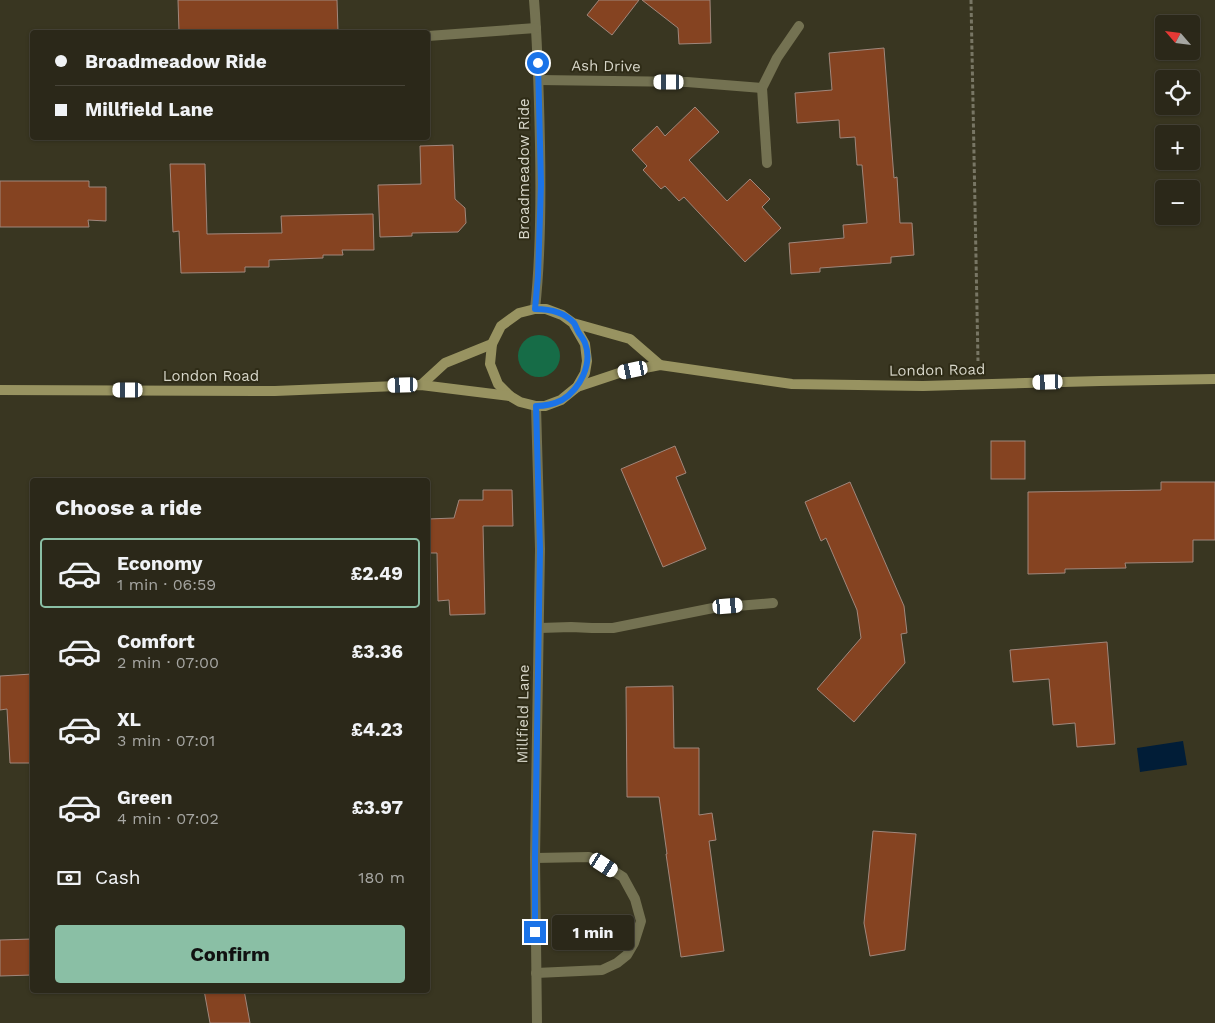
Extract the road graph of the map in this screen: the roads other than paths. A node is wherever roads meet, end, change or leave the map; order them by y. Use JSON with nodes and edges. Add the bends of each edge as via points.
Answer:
{"nodes":[{"id":1,"x":534,"y":0,"type":"edge"},
{"id":2,"x":800,"y":26,"type":"dead end"},
{"id":3,"x":536,"y":28,"type":"junction"},
{"id":4,"x":430,"y":36,"type":"edge"},
{"id":5,"x":539,"y":80,"type":"junction"},
{"id":6,"x":762,"y":88,"type":"junction"},
{"id":7,"x":767,"y":163,"type":"dead end"},
{"id":8,"x":535,"y":309,"type":"junction"},
{"id":9,"x":573,"y":323,"type":"junction"},
{"id":10,"x":492,"y":344,"type":"junction"},
{"id":11,"x":660,"y":364,"type":"junction"},
{"id":12,"x":1215,"y":379,"type":"edge"},
{"id":13,"x":422,"y":385,"type":"junction"},
{"id":14,"x":577,"y":387,"type":"junction"},
{"id":15,"x":0,"y":390,"type":"edge"},
{"id":16,"x":510,"y":396,"type":"junction"},
{"id":17,"x":536,"y":406,"type":"junction"},
{"id":18,"x":773,"y":603,"type":"dead end"},
{"id":19,"x":540,"y":628,"type":"junction"},
{"id":20,"x":535,"y":858,"type":"junction"},
{"id":21,"x":536,"y":973,"type":"junction"},
{"id":22,"x":537,"y":1023,"type":"edge"}],
"edges":[{"from":1,"to":3,"type":"street","name":"Broadmeadow Ride"},
{"from":2,"to":6,"type":"street","via":[[777,58]]},
{"from":3,"to":4,"type":"street"},
{"from":3,"to":5,"type":"street","name":"Broadmeadow Ride"},
{"from":5,"to":6,"type":"street","name":"Ash Drive","via":[[687,82]]},
{"from":5,"to":8,"type":"street","name":"Broadmeadow Ride","via":[[541,184]]},
{"from":6,"to":7,"type":"street"},
{"from":8,"to":9,"type":"main road","via":[[546,309]]},
{"from":8,"to":10,"type":"main road","via":[[519,313],[501,326]]},
{"from":9,"to":11,"type":"main road","via":[[630,339]]},
{"from":9,"to":14,"type":"main road","via":[[585,344],[587,361]]},
{"from":10,"to":13,"type":"main road","via":[[445,363]]},
{"from":10,"to":16,"type":"main road","via":[[490,364],[498,384]]},
{"from":11,"to":12,"type":"main road","name":"London Road","via":[[792,384],[923,386]]},
{"from":11,"to":14,"type":"main road","name":"London Road"},
{"from":13,"to":15,"type":"main road","name":"London Road","via":[[275,391]]},
{"from":13,"to":16,"type":"main road","name":"London Road"},
{"from":14,"to":17,"type":"main road","name":"London Road","via":[[562,400]]},
{"from":16,"to":17,"type":"main road","name":"London Road"},
{"from":17,"to":19,"type":"street","name":"Millfield Lane"},
{"from":18,"to":19,"type":"street","via":[[713,608],[613,628]]},
{"from":19,"to":20,"type":"street","name":"Millfield Lane"},
{"from":20,"to":21,"type":"street","name":"Millfield Lane"},
{"from":20,"to":21,"type":"street","via":[[589,857],[604,865],[623,877],[635,899],[640,921],[634,943],[617,963],[602,970]]},
{"from":21,"to":22,"type":"street","name":"Millfield Lane"}]}
